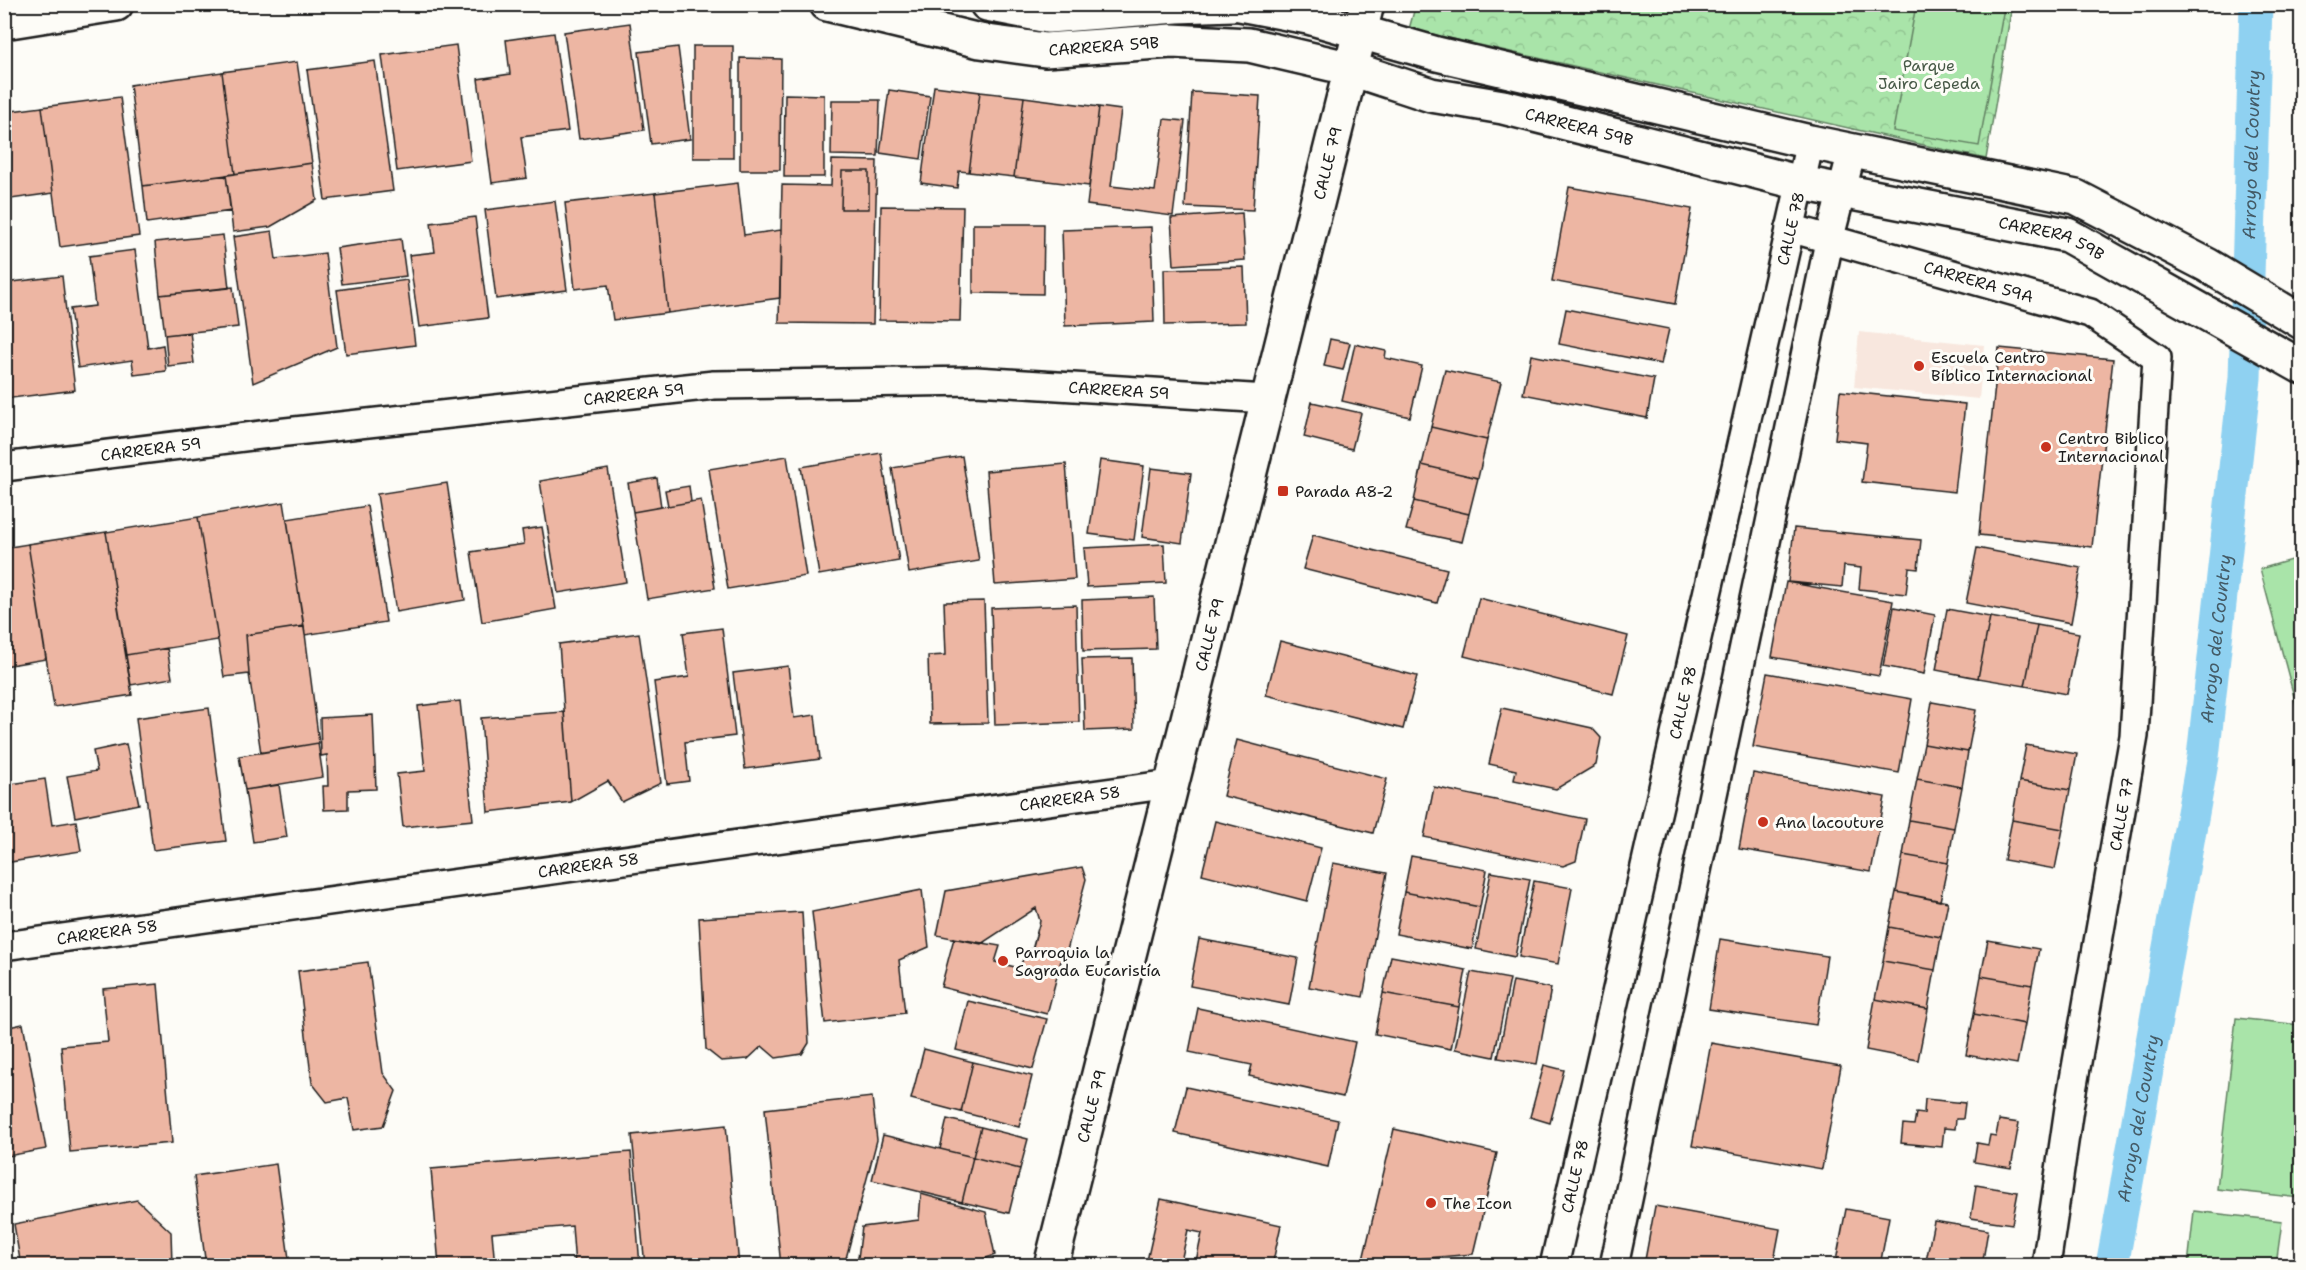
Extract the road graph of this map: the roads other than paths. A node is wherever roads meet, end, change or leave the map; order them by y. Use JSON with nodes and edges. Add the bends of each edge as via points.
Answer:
{"nodes":[{"id":1,"x":116,"y":4,"type":"edge"},
{"id":2,"x":827,"y":4,"type":"edge"},
{"id":3,"x":987,"y":4,"type":"edge"},
{"id":4,"x":1233,"y":4,"type":"edge"},
{"id":5,"x":1240,"y":4,"type":"edge"},
{"id":6,"x":876,"y":11,"type":"edge"},
{"id":7,"x":1364,"y":18,"type":"edge"},
{"id":8,"x":4,"y":21,"type":"edge"},
{"id":9,"x":1352,"y":69,"type":"junction"},
{"id":10,"x":1810,"y":142,"type":"junction"},
{"id":11,"x":1852,"y":151,"type":"junction"},
{"id":12,"x":1801,"y":183,"type":"junction"},
{"id":13,"x":1843,"y":192,"type":"junction"},
{"id":14,"x":1790,"y":228,"type":"junction"},
{"id":15,"x":1830,"y":237,"type":"junction"},
{"id":16,"x":2301,"y":322,"type":"edge"},
{"id":17,"x":2157,"y":358,"type":"joint"},
{"id":18,"x":2294,"y":362,"type":"edge"},
{"id":19,"x":1267,"y":399,"type":"junction"},
{"id":20,"x":4,"y":467,"type":"edge"},
{"id":21,"x":1171,"y":784,"type":"junction"},
{"id":22,"x":4,"y":946,"type":"edge"},
{"id":23,"x":1051,"y":1266,"type":"edge"},
{"id":24,"x":1554,"y":1266,"type":"edge"},
{"id":25,"x":1614,"y":1266,"type":"edge"},
{"id":26,"x":2046,"y":1266,"type":"edge"}],
"edges":[{"from":1,"to":8,"type":"street"},
{"from":2,"to":6,"type":"street","name":"CARRERA 59B"},
{"from":3,"to":4,"type":"street","name":"CARRERA 59B","via":[[1048,16]]},
{"from":5,"to":7,"type":"street","via":[[1308,17]]},
{"from":6,"to":9,"type":"street","name":"CARRERA 59B","via":[[980,41],[1045,50],[1172,41],[1249,45]]},
{"from":7,"to":9,"type":"street","name":"CALLE 79"},
{"from":7,"to":10,"type":"street","via":[[1437,54]]},
{"from":9,"to":12,"type":"street","name":"CARRERA 59B","via":[[1431,95],[1503,107]]},
{"from":9,"to":19,"type":"street","name":"CALLE 79"},
{"from":10,"to":11,"type":"street"},
{"from":10,"to":12,"type":"street","name":"CALLE 78"},
{"from":11,"to":13,"type":"street"},
{"from":11,"to":16,"type":"street","via":[[2076,197],[2207,265]]},
{"from":12,"to":13,"type":"street","name":"CARRERA 59B"},
{"from":12,"to":14,"type":"street","name":"CALLE 78"},
{"from":13,"to":15,"type":"street"},
{"from":13,"to":18,"type":"street","name":"CARRERA 59B","via":[[2067,235]]},
{"from":14,"to":15,"type":"street","name":"CARRERA 59A"},
{"from":14,"to":24,"type":"street","name":"CALLE 78"},
{"from":15,"to":17,"type":"street","name":"CARRERA 59A","via":[[2090,314]]},
{"from":15,"to":25,"type":"street"},
{"from":17,"to":26,"type":"street","name":"CALLE 77","via":[[2134,736],[2071,1097]]},
{"from":19,"to":20,"type":"street","name":"CARRERA 59","via":[[976,381],[714,385]]},
{"from":19,"to":21,"type":"street","name":"CALLE 79"},
{"from":21,"to":22,"type":"street","name":"CARRERA 58"},
{"from":21,"to":23,"type":"street","name":"CALLE 79"}]}
